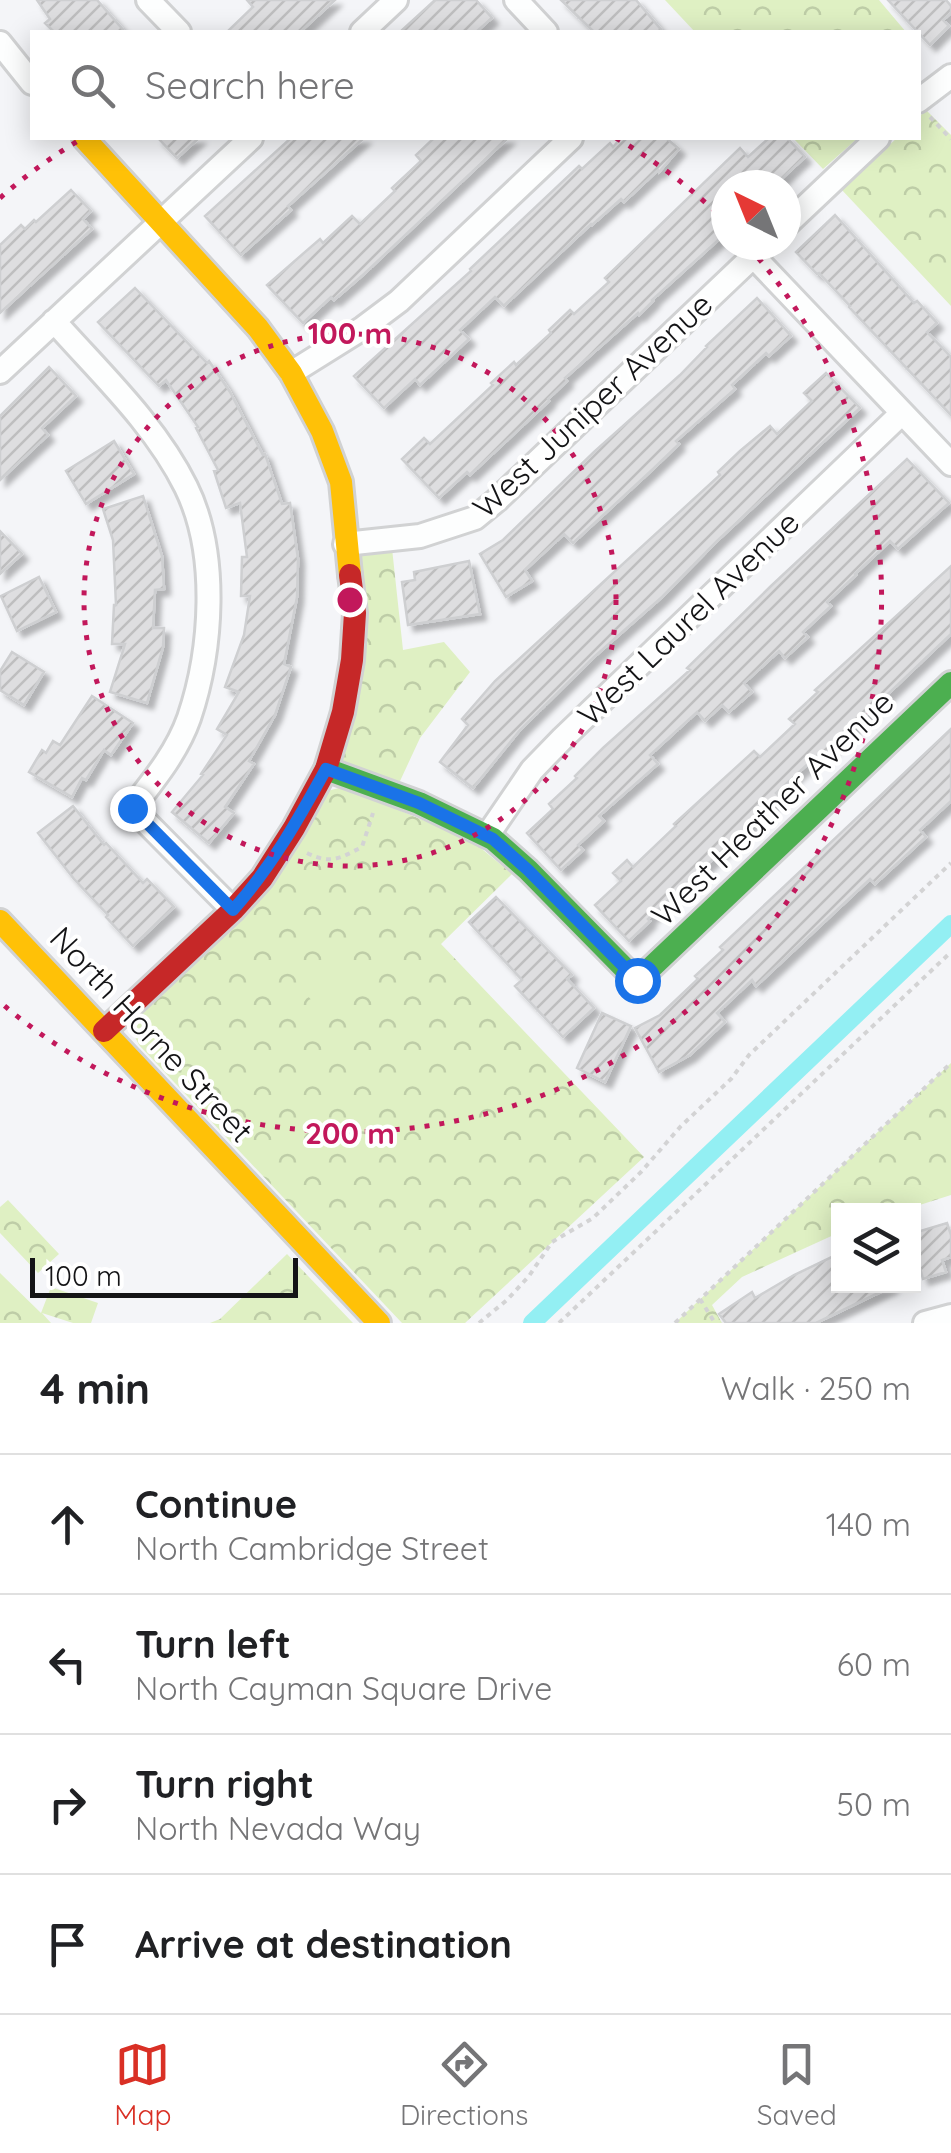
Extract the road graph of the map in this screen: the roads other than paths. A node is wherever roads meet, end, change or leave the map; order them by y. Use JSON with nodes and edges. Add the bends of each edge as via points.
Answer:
{"nodes":[{"id":1,"x":148,"y":0,"type":"edge"},
{"id":2,"x":396,"y":0,"type":"edge"},
{"id":3,"x":516,"y":0,"type":"edge"},
{"id":4,"x":177,"y":30,"type":"edge"},
{"id":5,"x":364,"y":30,"type":"edge"},
{"id":6,"x":544,"y":30,"type":"edge"},
{"id":7,"x":0,"y":43,"type":"edge"},
{"id":8,"x":951,"y":76,"type":"edge"},
{"id":9,"x":30,"y":80,"type":"edge"},
{"id":10,"x":923,"y":108,"type":"edge"},
{"id":11,"x":86,"y":140,"type":"edge"},
{"id":12,"x":249,"y":140,"type":"edge"},
{"id":13,"x":569,"y":140,"type":"edge"},
{"id":14,"x":876,"y":140,"type":"edge"},
{"id":15,"x":801,"y":211,"type":"edge"},
{"id":16,"x":161,"y":221,"type":"junction"},
{"id":17,"x":749,"y":260,"type":"edge"},
{"id":18,"x":768,"y":260,"type":"edge"},
{"id":19,"x":54,"y":321,"type":"junction"},
{"id":20,"x":0,"y":372,"type":"edge"},
{"id":21,"x":291,"y":372,"type":"junction"},
{"id":22,"x":902,"y":413,"type":"junction"},
{"id":23,"x":951,"y":464,"type":"edge"},
{"id":24,"x":346,"y":544,"type":"junction"},
{"id":25,"x":951,"y":682,"type":"edge"},
{"id":26,"x":326,"y":769,"type":"junction"},
{"id":27,"x":487,"y":836,"type":"junction"},
{"id":28,"x":233,"y":910,"type":"junction"},
{"id":29,"x":0,"y":921,"type":"edge"},
{"id":30,"x":104,"y":1031,"type":"junction"},
{"id":31,"x":951,"y":1316,"type":"edge"},
{"id":32,"x":379,"y":1323,"type":"edge"},
{"id":33,"x":925,"y":1323,"type":"edge"}],
"edges":[{"from":1,"to":4,"type":"street"},
{"from":2,"to":5,"type":"street"},
{"from":3,"to":6,"type":"street"},
{"from":7,"to":9,"type":"street"},
{"from":8,"to":10,"type":"street"},
{"from":11,"to":16,"type":"street"},
{"from":12,"to":16,"type":"street"},
{"from":13,"to":21,"type":"street","via":[[399,301]]},
{"from":14,"to":15,"type":"street"},
{"from":16,"to":19,"type":"street"},
{"from":16,"to":21,"type":"street"},
{"from":17,"to":24,"type":"street","name":"West Juniper Avenue","via":[[474,518],[420,536]]},
{"from":18,"to":22,"type":"street"},
{"from":19,"to":20,"type":"street"},
{"from":19,"to":28,"type":"street","via":[[156,437],[188,489],[204,541],[204,662],[188,721],[162,771],[132,808]]},
{"from":21,"to":24,"type":"street","via":[[341,482]]},
{"from":22,"to":23,"type":"street"},
{"from":22,"to":27,"type":"street","name":"West Laurel Avenue","via":[[563,738]]},
{"from":24,"to":26,"type":"street","via":[[356,613],[352,660]]},
{"from":25,"to":27,"type":"street","name":"West Heather Avenue","via":[[637,980]]},
{"from":26,"to":27,"type":"street"},
{"from":26,"to":28,"type":"street","via":[[262,878]]},
{"from":28,"to":30,"type":"street"},
{"from":29,"to":30,"type":"street","name":"North Horne Street"},
{"from":30,"to":32,"type":"street","name":"North Horne Street"},
{"from":31,"to":33,"type":"street"}]}
